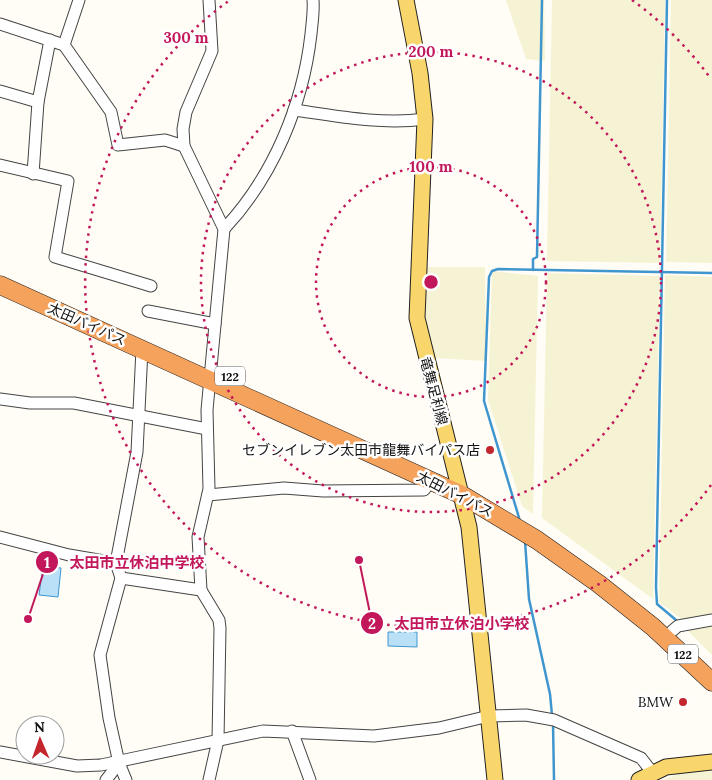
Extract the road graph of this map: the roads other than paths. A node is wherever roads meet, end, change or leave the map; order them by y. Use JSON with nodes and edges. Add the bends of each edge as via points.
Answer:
{"nodes":[{"id":1,"x":79,"y":0,"type":"edge"},
{"id":2,"x":209,"y":0,"type":"edge"},
{"id":3,"x":313,"y":0,"type":"edge"},
{"id":4,"x":406,"y":0,"type":"edge"},
{"id":5,"x":0,"y":24,"type":"edge"},
{"id":6,"x":50,"y":40,"type":"junction"},
{"id":7,"x":64,"y":45,"type":"junction"},
{"id":8,"x":0,"y":92,"type":"edge"},
{"id":9,"x":38,"y":102,"type":"junction"},
{"id":10,"x":294,"y":110,"type":"junction"},
{"id":11,"x":425,"y":119,"type":"junction"},
{"id":12,"x":184,"y":146,"type":"junction"},
{"id":13,"x":0,"y":165,"type":"edge"},
{"id":14,"x":33,"y":174,"type":"junction"},
{"id":15,"x":224,"y":229,"type":"junction"},
{"id":16,"x":0,"y":273,"type":"edge"},
{"id":17,"x":0,"y":285,"type":"edge"},
{"id":18,"x":151,"y":286,"type":"dead end"},
{"id":19,"x":148,"y":311,"type":"dead end"},
{"id":20,"x":215,"y":324,"type":"junction"},
{"id":21,"x":142,"y":349,"type":"junction"},
{"id":22,"x":212,"y":374,"type":"junction"},
{"id":23,"x":0,"y":398,"type":"edge"},
{"id":24,"x":137,"y":416,"type":"junction"},
{"id":25,"x":207,"y":429,"type":"junction"},
{"id":26,"x":431,"y":481,"type":"junction"},
{"id":27,"x":460,"y":489,"type":"junction"},
{"id":28,"x":208,"y":495,"type":"junction"},
{"id":29,"x":0,"y":537,"type":"edge"},
{"id":30,"x":116,"y":563,"type":"junction"},
{"id":31,"x":121,"y":578,"type":"junction"},
{"id":32,"x":201,"y":590,"type":"junction"},
{"id":33,"x":712,"y":620,"type":"edge"},
{"id":34,"x":672,"y":631,"type":"junction"},
{"id":35,"x":712,"y":669,"type":"edge"},
{"id":36,"x":712,"y":682,"type":"edge"},
{"id":37,"x":489,"y":716,"type":"junction"},
{"id":38,"x":292,"y":731,"type":"junction"},
{"id":39,"x":218,"y":740,"type":"junction"},
{"id":40,"x":0,"y":752,"type":"edge"},
{"id":41,"x":712,"y":762,"type":"edge"},
{"id":42,"x":119,"y":763,"type":"junction"},
{"id":43,"x":652,"y":772,"type":"junction"},
{"id":44,"x":106,"y":780,"type":"edge"},
{"id":45,"x":126,"y":780,"type":"edge"},
{"id":46,"x":209,"y":780,"type":"edge"},
{"id":47,"x":310,"y":780,"type":"edge"},
{"id":48,"x":495,"y":780,"type":"edge"},
{"id":49,"x":639,"y":780,"type":"edge"}],
"edges":[{"from":1,"to":7,"type":"street"},
{"from":2,"to":12,"type":"street","via":[[212,51],[186,112]]},
{"from":3,"to":10,"type":"street","via":[[305,74]]},
{"from":4,"to":11,"type":"main road","name":"竜舞足利線"},
{"from":5,"to":6,"type":"street"},
{"from":6,"to":7,"type":"street"},
{"from":6,"to":9,"type":"street"},
{"from":7,"to":12,"type":"street","via":[[111,112],[118,146],[165,140]]},
{"from":8,"to":9,"type":"street"},
{"from":9,"to":14,"type":"street"},
{"from":10,"to":11,"type":"street","via":[[406,122]]},
{"from":10,"to":15,"type":"street","via":[[260,183],[246,205]]},
{"from":11,"to":27,"type":"main road","name":"竜舞足利線","via":[[417,318]]},
{"from":12,"to":15,"type":"street"},
{"from":13,"to":14,"type":"street"},
{"from":14,"to":18,"type":"street","via":[[68,181],[55,257]]},
{"from":15,"to":20,"type":"street"},
{"from":16,"to":22,"type":"highway","name":"太田バイパス","number":"122"},
{"from":17,"to":21,"type":"highway","name":"太田バイパス","number":"122"},
{"from":19,"to":20,"type":"street"},
{"from":20,"to":22,"type":"street"},
{"from":21,"to":22,"type":"highway","name":"太田バイパス","number":"122"},
{"from":21,"to":24,"type":"street"},
{"from":22,"to":25,"type":"street"},
{"from":22,"to":26,"type":"highway","name":"太田バイパス","number":"122"},
{"from":22,"to":27,"type":"highway","name":"太田バイパス","number":"122","via":[[389,449]]},
{"from":23,"to":24,"type":"street","via":[[30,403],[74,403]]},
{"from":24,"to":25,"type":"street"},
{"from":24,"to":30,"type":"street","via":[[137,452]]},
{"from":25,"to":28,"type":"street"},
{"from":26,"to":27,"type":"highway","name":"太田バイパス","number":"122"},
{"from":26,"to":28,"type":"street","via":[[424,490],[284,488]]},
{"from":27,"to":34,"type":"highway","name":"太田バイパス","number":"122","via":[[532,526],[608,579]]},
{"from":27,"to":36,"type":"highway","name":"太田バイパス","number":"122","via":[[599,584],[653,627]]},
{"from":27,"to":37,"type":"main road","name":"竜舞足利線","via":[[472,543]]},
{"from":28,"to":32,"type":"street","via":[[198,537]]},
{"from":29,"to":30,"type":"street"},
{"from":30,"to":31,"type":"street"},
{"from":31,"to":32,"type":"street"},
{"from":31,"to":42,"type":"street","via":[[100,655]]},
{"from":32,"to":39,"type":"street","via":[[219,620],[220,628]]},
{"from":33,"to":34,"type":"street","via":[[678,626]]},
{"from":34,"to":35,"type":"highway","name":"太田バイパス","number":"122"},
{"from":37,"to":38,"type":"street","via":[[438,728],[374,736]]},
{"from":37,"to":43,"type":"street","via":[[526,715],[554,720],[641,758]]},
{"from":37,"to":48,"type":"main road","name":"竜舞足利線"},
{"from":38,"to":39,"type":"street","via":[[263,731]]},
{"from":38,"to":47,"type":"street"},
{"from":39,"to":42,"type":"street"},
{"from":39,"to":46,"type":"street"},
{"from":40,"to":42,"type":"street","via":[[77,766]]},
{"from":41,"to":43,"type":"main road","via":[[679,764]]},
{"from":42,"to":44,"type":"street"},
{"from":42,"to":45,"type":"street"},
{"from":43,"to":49,"type":"main road"}]}
